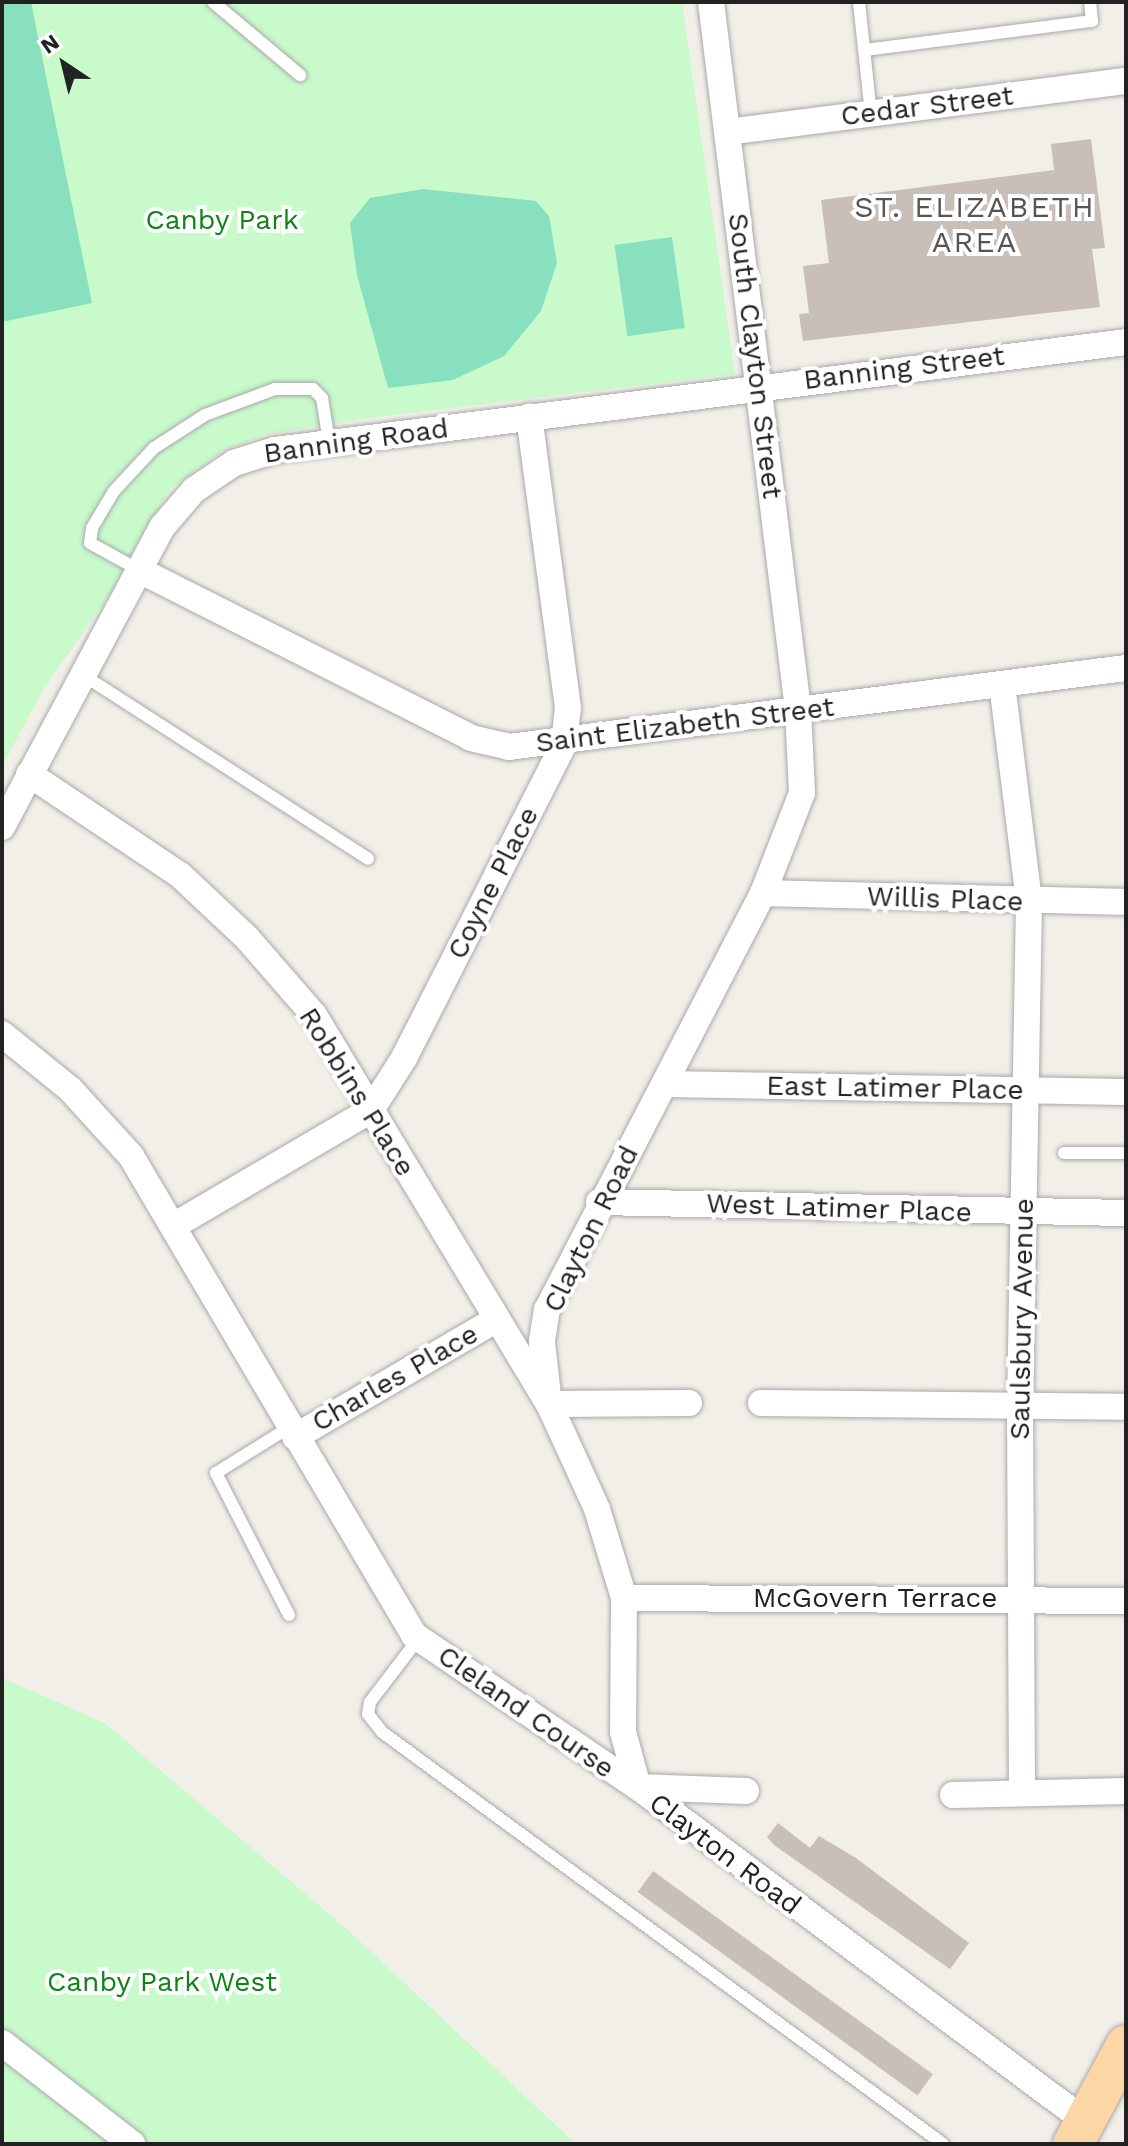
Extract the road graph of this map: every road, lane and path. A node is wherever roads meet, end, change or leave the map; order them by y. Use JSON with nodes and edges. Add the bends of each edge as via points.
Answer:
{"nodes":[{"id":1,"x":213,"y":2,"type":"edge"},
{"id":2,"x":711,"y":2,"type":"edge"},
{"id":3,"x":859,"y":2,"type":"edge"},
{"id":4,"x":1090,"y":2,"type":"edge"},
{"id":5,"x":865,"y":50,"type":"junction"},
{"id":6,"x":300,"y":75,"type":"dead end"},
{"id":7,"x":1125,"y":85,"type":"edge"},
{"id":8,"x":871,"y":114,"type":"junction"},
{"id":9,"x":727,"y":132,"type":"junction"},
{"id":10,"x":1126,"y":342,"type":"edge"},
{"id":11,"x":760,"y":385,"type":"junction"},
{"id":12,"x":588,"y":409,"type":"joint"},
{"id":13,"x":529,"y":417,"type":"junction"},
{"id":14,"x":329,"y":442,"type":"junction"},
{"id":15,"x":139,"y":570,"type":"junction"},
{"id":16,"x":1126,"y":668,"type":"edge"},
{"id":17,"x":83,"y":675,"type":"junction"},
{"id":18,"x":1002,"y":684,"type":"junction"},
{"id":19,"x":798,"y":710,"type":"junction"},
{"id":20,"x":564,"y":744,"type":"junction"},
{"id":21,"x":29,"y":774,"type":"junction"},
{"id":22,"x":2,"y":827,"type":"edge"},
{"id":23,"x":368,"y":859,"type":"dead end"},
{"id":24,"x":763,"y":893,"type":"junction"},
{"id":25,"x":1029,"y":902,"type":"junction"},
{"id":26,"x":1126,"y":902,"type":"edge"},
{"id":27,"x":2,"y":1034,"type":"edge"},
{"id":28,"x":665,"y":1084,"type":"junction"},
{"id":29,"x":1025,"y":1090,"type":"junction"},
{"id":30,"x":1126,"y":1092,"type":"edge"},
{"id":31,"x":371,"y":1110,"type":"junction"},
{"id":32,"x":1064,"y":1153,"type":"dead end"},
{"id":33,"x":1126,"y":1153,"type":"edge"},
{"id":34,"x":599,"y":1202,"type":"junction"},
{"id":35,"x":1022,"y":1213,"type":"junction"},
{"id":36,"x":1126,"y":1213,"type":"edge"},
{"id":37,"x":175,"y":1225,"type":"junction"},
{"id":38,"x":495,"y":1320,"type":"junction"},
{"id":39,"x":689,"y":1403,"type":"dead end"},
{"id":40,"x":761,"y":1403,"type":"dead end"},
{"id":41,"x":549,"y":1404,"type":"junction"},
{"id":42,"x":1126,"y":1407,"type":"edge"},
{"id":43,"x":1020,"y":1408,"type":"junction"},
{"id":44,"x":292,"y":1432,"type":"junction"},
{"id":45,"x":624,"y":1598,"type":"junction"},
{"id":46,"x":1020,"y":1599,"type":"junction"},
{"id":47,"x":1126,"y":1601,"type":"edge"},
{"id":48,"x":289,"y":1615,"type":"dead end"},
{"id":49,"x":416,"y":1636,"type":"junction"},
{"id":50,"x":638,"y":1787,"type":"junction"},
{"id":51,"x":746,"y":1791,"type":"dead end"},
{"id":52,"x":1126,"y":1791,"type":"edge"},
{"id":53,"x":1022,"y":1793,"type":"junction"},
{"id":54,"x":953,"y":1795,"type":"dead end"},
{"id":55,"x":2,"y":2043,"type":"edge"},
{"id":56,"x":1124,"y":2055,"type":"edge"},
{"id":57,"x":1079,"y":2132,"type":"edge"},
{"id":58,"x":132,"y":2144,"type":"edge"},
{"id":59,"x":943,"y":2144,"type":"edge"}],
"edges":[{"from":1,"to":6,"type":"lane"},
{"from":2,"to":9,"type":"street","name":"South Clayton Street"},
{"from":3,"to":5,"type":"lane"},
{"from":4,"to":5,"type":"lane","via":[[1092,21]]},
{"from":5,"to":8,"type":"lane"},
{"from":7,"to":8,"type":"street","name":"Cedar Street"},
{"from":8,"to":9,"type":"street","name":"Cedar Street"},
{"from":9,"to":11,"type":"street","name":"South Clayton Street"},
{"from":10,"to":11,"type":"street","name":"Banning Street"},
{"from":11,"to":12,"type":"street","name":"Banning Street"},
{"from":11,"to":19,"type":"street","name":"South Clayton Street"},
{"from":12,"to":13,"type":"street","name":"Banning Road"},
{"from":13,"to":14,"type":"street","name":"Banning Road"},
{"from":13,"to":20,"type":"street","name":"Coyne Place","via":[[568,708]]},
{"from":14,"to":15,"type":"street","name":"Banning Road","via":[[257,454],[213,476],[178,507]]},
{"from":14,"to":15,"type":"lane","via":[[322,398],[313,389],[275,389],[205,415],[154,448],[114,491],[92,528],[90,543]]},
{"from":15,"to":17,"type":"street","name":"Banning Road"},
{"from":15,"to":20,"type":"street","name":"Saint Elizabeth Street","via":[[471,738],[509,747]]},
{"from":16,"to":18,"type":"street","name":"Saint Elizabeth Street"},
{"from":17,"to":21,"type":"street","name":"Banning Road"},
{"from":17,"to":23,"type":"lane"},
{"from":18,"to":19,"type":"street","name":"Saint Elizabeth Street"},
{"from":18,"to":25,"type":"street","name":"Saulsbury Avenue"},
{"from":19,"to":20,"type":"street","name":"Saint Elizabeth Street"},
{"from":19,"to":24,"type":"street","name":"Clayton Road","via":[[802,793]]},
{"from":20,"to":31,"type":"street","name":"Coyne Place","via":[[404,1058]]},
{"from":21,"to":22,"type":"street","name":"Banning Road"},
{"from":21,"to":31,"type":"street","name":"Robbins Place","via":[[180,875],[247,938],[314,1015]]},
{"from":24,"to":25,"type":"street","name":"Willis Place"},
{"from":24,"to":28,"type":"street","name":"Clayton Road"},
{"from":25,"to":26,"type":"street","name":"Willis Place"},
{"from":25,"to":29,"type":"street","name":"Saulsbury Avenue"},
{"from":27,"to":37,"type":"street","via":[[70,1089],[121,1145]]},
{"from":28,"to":29,"type":"street","name":"East Latimer Place"},
{"from":28,"to":34,"type":"street","name":"Clayton Road"},
{"from":29,"to":30,"type":"street","name":"East Latimer Place"},
{"from":29,"to":35,"type":"street","name":"Saulsbury Avenue"},
{"from":31,"to":37,"type":"street","name":"Coyne Place"},
{"from":31,"to":38,"type":"street","name":"Robbins Place"},
{"from":32,"to":33,"type":"lane"},
{"from":34,"to":35,"type":"street","name":"West Latimer Place"},
{"from":34,"to":41,"type":"street","name":"Clayton Road","via":[[547,1309],[542,1342]]},
{"from":35,"to":36,"type":"street","name":"West Latimer Place"},
{"from":35,"to":43,"type":"street","name":"Saulsbury Avenue"},
{"from":37,"to":44,"type":"street"},
{"from":38,"to":41,"type":"street","name":"Robbins Place"},
{"from":38,"to":44,"type":"street","name":"Charles Place"},
{"from":39,"to":41,"type":"street"},
{"from":40,"to":43,"type":"street"},
{"from":41,"to":45,"type":"street","name":"Clayton Road","via":[[597,1509]]},
{"from":42,"to":43,"type":"street"},
{"from":43,"to":46,"type":"street","name":"Saulsbury Avenue"},
{"from":44,"to":48,"type":"lane","name":"Charles Place","via":[[216,1473]]},
{"from":44,"to":49,"type":"street"},
{"from":45,"to":46,"type":"street","name":"McGovern Terrace"},
{"from":45,"to":50,"type":"street","name":"Clayton Road","via":[[623,1732]]},
{"from":46,"to":47,"type":"street","name":"McGovern Terrace"},
{"from":46,"to":53,"type":"street","name":"Saulsbury Avenue"},
{"from":49,"to":50,"type":"street","name":"Cleland Course"},
{"from":49,"to":59,"type":"lane","via":[[370,1702],[368,1714],[382,1732]]},
{"from":50,"to":51,"type":"street"},
{"from":50,"to":57,"type":"street","name":"Clayton Road"},
{"from":52,"to":53,"type":"street"},
{"from":53,"to":54,"type":"street"},
{"from":55,"to":58,"type":"street"},
{"from":56,"to":57,"type":"main road"}]}
